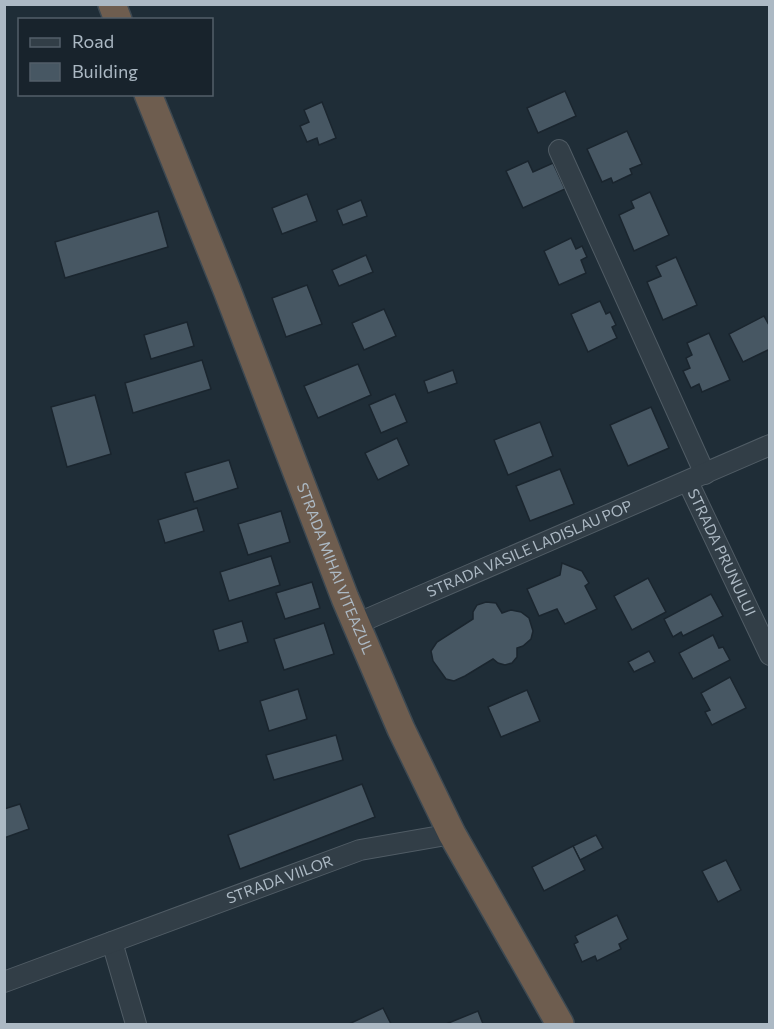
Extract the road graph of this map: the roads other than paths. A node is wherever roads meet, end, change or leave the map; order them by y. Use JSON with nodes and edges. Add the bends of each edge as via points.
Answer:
{"nodes":[{"id":1,"x":149,"y":96,"type":"edge"},
{"id":2,"x":559,"y":150,"type":"dead end"},
{"id":3,"x":770,"y":445,"type":"edge"},
{"id":4,"x":696,"y":478,"type":"junction"},
{"id":5,"x":356,"y":624,"type":"junction"},
{"id":6,"x":770,"y":655,"type":"edge"},
{"id":7,"x":452,"y":834,"type":"junction"},
{"id":8,"x":112,"y":942,"type":"junction"},
{"id":9,"x":4,"y":982,"type":"edge"},
{"id":10,"x":136,"y":1024,"type":"edge"},
{"id":11,"x":560,"y":1024,"type":"edge"}],
"edges":[{"from":1,"to":5,"type":"highway","name":"STRADA MIHAI VITEAZUL"},
{"from":2,"to":4,"type":"street"},
{"from":3,"to":4,"type":"street","name":"STRADA VASILE LADISLAU POP"},
{"from":4,"to":5,"type":"street","name":"STRADA VASILE LADISLAU POP"},
{"from":4,"to":6,"type":"street","name":"STRADA PRUNULUI"},
{"from":5,"to":7,"type":"highway","name":"STRADA MIHAI VITEAZUL"},
{"from":7,"to":8,"type":"street","name":"STRADA VIILOR","via":[[360,850]]},
{"from":7,"to":11,"type":"highway","name":"STRADA MIHAI VITEAZUL"},
{"from":8,"to":9,"type":"street","name":"STRADA VIILOR"},
{"from":8,"to":10,"type":"street"}]}
